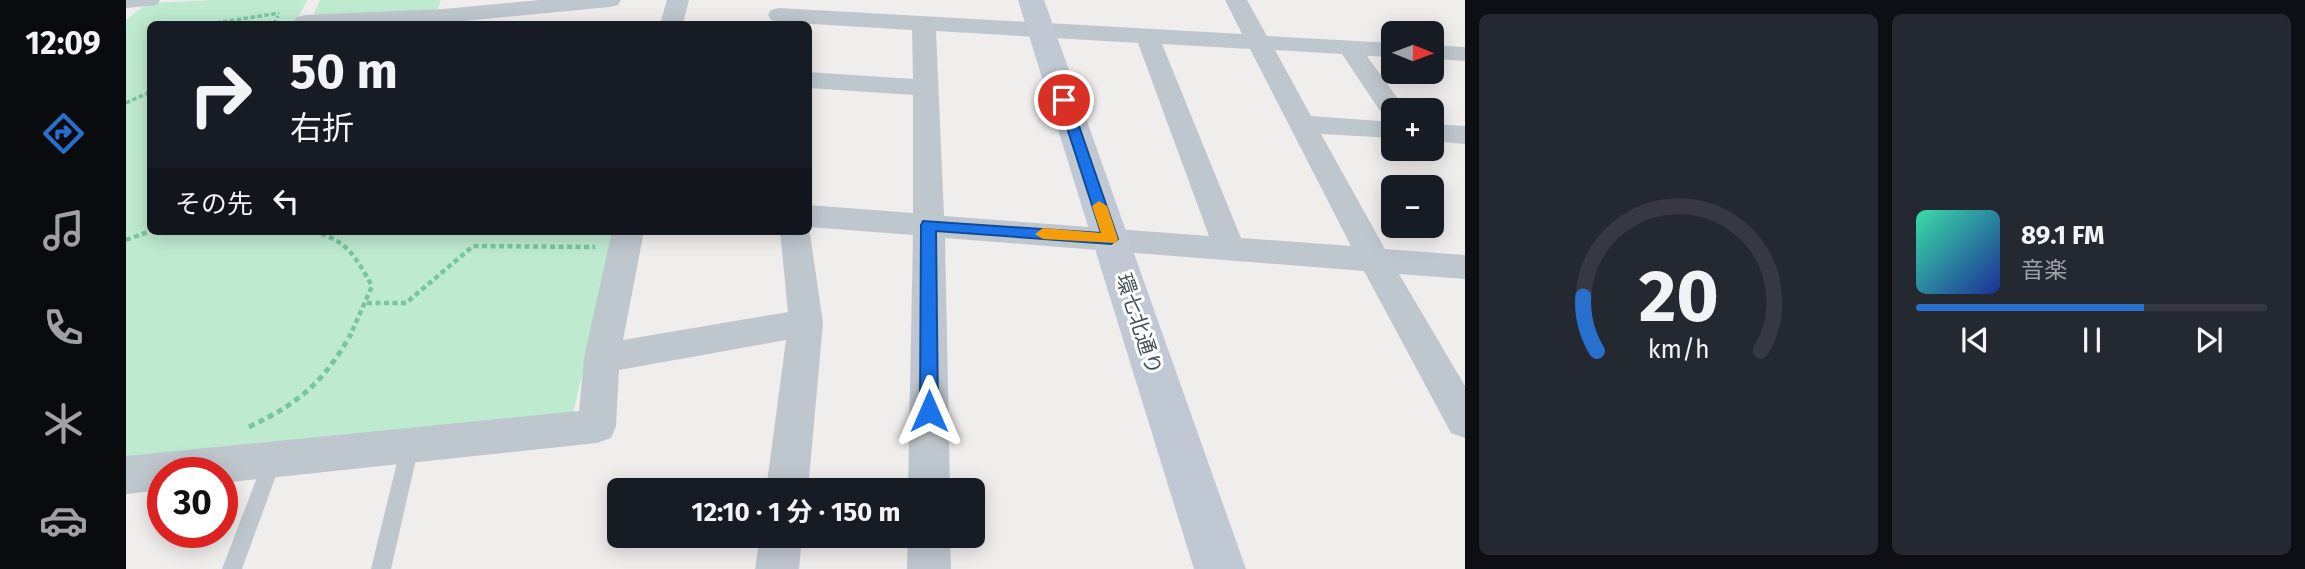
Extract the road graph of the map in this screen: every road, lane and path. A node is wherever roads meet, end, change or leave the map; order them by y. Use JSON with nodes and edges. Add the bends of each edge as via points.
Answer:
{"nodes":[{"id":1,"x":141,"y":0,"type":"edge"},
{"id":2,"x":149,"y":0,"type":"edge"},
{"id":3,"x":315,"y":0,"type":"edge"},
{"id":4,"x":610,"y":0,"type":"edge"},
{"id":5,"x":678,"y":0,"type":"edge"},
{"id":6,"x":1236,"y":0,"type":"edge"},
{"id":7,"x":126,"y":1,"type":"edge"},
{"id":8,"x":126,"y":13,"type":"edge"},
{"id":9,"x":279,"y":13,"type":"dead end"},
{"id":10,"x":444,"y":13,"type":"edge"},
{"id":11,"x":779,"y":13,"type":"edge"},
{"id":12,"x":1036,"y":14,"type":"edge"},
{"id":13,"x":219,"y":21,"type":"edge"},
{"id":14,"x":305,"y":21,"type":"edge"},
{"id":15,"x":332,"y":21,"type":"edge"},
{"id":16,"x":673,"y":21,"type":"edge"},
{"id":17,"x":924,"y":22,"type":"junction"},
{"id":18,"x":1147,"y":35,"type":"junction"},
{"id":19,"x":1259,"y":42,"type":"junction"},
{"id":20,"x":1349,"y":47,"type":"junction"},
{"id":21,"x":1381,"y":49,"type":"edge"},
{"id":22,"x":1447,"y":53,"type":"edge"},
{"id":23,"x":1465,"y":76,"type":"edge"},
{"id":24,"x":812,"y":80,"type":"edge"},
{"id":25,"x":925,"y":88,"type":"junction"},
{"id":26,"x":147,"y":93,"type":"edge"},
{"id":27,"x":1384,"y":98,"type":"edge"},
{"id":28,"x":126,"y":103,"type":"edge"},
{"id":29,"x":1302,"y":124,"type":"junction"},
{"id":30,"x":1381,"y":129,"type":"edge"},
{"id":31,"x":1444,"y":134,"type":"edge"},
{"id":32,"x":1465,"y":135,"type":"edge"},
{"id":33,"x":812,"y":216,"type":"edge"},
{"id":34,"x":929,"y":225,"type":"junction"},
{"id":35,"x":147,"y":232,"type":"edge"},
{"id":36,"x":334,"y":235,"type":"edge"},
{"id":37,"x":796,"y":235,"type":"edge"},
{"id":38,"x":626,"y":239,"type":"edge"},
{"id":39,"x":1111,"y":239,"type":"junction"},
{"id":40,"x":126,"y":240,"type":"edge"},
{"id":41,"x":1229,"y":248,"type":"junction"},
{"id":42,"x":1374,"y":260,"type":"junction"},
{"id":43,"x":1465,"y":267,"type":"edge"},
{"id":44,"x":367,"y":303,"type":"junction"},
{"id":45,"x":806,"y":323,"type":"junction"},
{"id":46,"x":602,"y":358,"type":"junction"},
{"id":47,"x":1465,"y":421,"type":"edge"},
{"id":48,"x":244,"y":430,"type":"dead end"},
{"id":49,"x":410,"y":446,"type":"junction"},
{"id":50,"x":273,"y":459,"type":"junction"},
{"id":51,"x":126,"y":475,"type":"edge"},
{"id":52,"x":787,"y":478,"type":"edge"},
{"id":53,"x":929,"y":478,"type":"edge"},
{"id":54,"x":780,"y":548,"type":"edge"},
{"id":55,"x":929,"y":548,"type":"edge"},
{"id":56,"x":232,"y":569,"type":"edge"},
{"id":57,"x":381,"y":569,"type":"edge"},
{"id":58,"x":777,"y":569,"type":"edge"},
{"id":59,"x":929,"y":569,"type":"edge"},
{"id":60,"x":1220,"y":569,"type":"edge"}],
"edges":[{"from":1,"to":2,"type":"street"},
{"from":1,"to":7,"type":"street"},
{"from":1,"to":8,"type":"street"},
{"from":3,"to":14,"type":"street"},
{"from":4,"to":10,"type":"street"},
{"from":5,"to":16,"type":"street"},
{"from":6,"to":19,"type":"street"},
{"from":9,"to":13,"type":"path"},
{"from":10,"to":15,"type":"street"},
{"from":11,"to":17,"type":"street"},
{"from":12,"to":17,"type":"street"},
{"from":12,"to":18,"type":"street"},
{"from":12,"to":39,"type":"street","name":"環七北通り"},
{"from":17,"to":25,"type":"street"},
{"from":18,"to":19,"type":"street"},
{"from":18,"to":41,"type":"street"},
{"from":19,"to":20,"type":"street"},
{"from":19,"to":29,"type":"street"},
{"from":20,"to":21,"type":"street"},
{"from":20,"to":27,"type":"street"},
{"from":22,"to":23,"type":"street"},
{"from":24,"to":25,"type":"street"},
{"from":25,"to":34,"type":"street"},
{"from":26,"to":28,"type":"path"},
{"from":29,"to":30,"type":"street"},
{"from":29,"to":42,"type":"street"},
{"from":31,"to":32,"type":"street"},
{"from":33,"to":34,"type":"street"},
{"from":34,"to":39,"type":"street"},
{"from":34,"to":53,"type":"street"},
{"from":35,"to":40,"type":"path"},
{"from":36,"to":44,"type":"path","via":[[354,254],[372,286]]},
{"from":37,"to":45,"type":"street"},
{"from":38,"to":44,"type":"path","via":[[473,246],[406,303]]},
{"from":38,"to":46,"type":"street"},
{"from":39,"to":41,"type":"street"},
{"from":39,"to":60,"type":"street","name":"環七北通り"},
{"from":41,"to":42,"type":"street"},
{"from":42,"to":43,"type":"street"},
{"from":42,"to":47,"type":"street"},
{"from":44,"to":48,"type":"path","via":[[321,378],[292,406]]},
{"from":45,"to":46,"type":"street"},
{"from":45,"to":52,"type":"street"},
{"from":46,"to":49,"type":"street","via":[[597,426]]},
{"from":49,"to":50,"type":"street"},
{"from":49,"to":57,"type":"lane"},
{"from":50,"to":51,"type":"street"},
{"from":50,"to":56,"type":"lane"},
{"from":54,"to":58,"type":"street"},
{"from":55,"to":59,"type":"street"}]}
